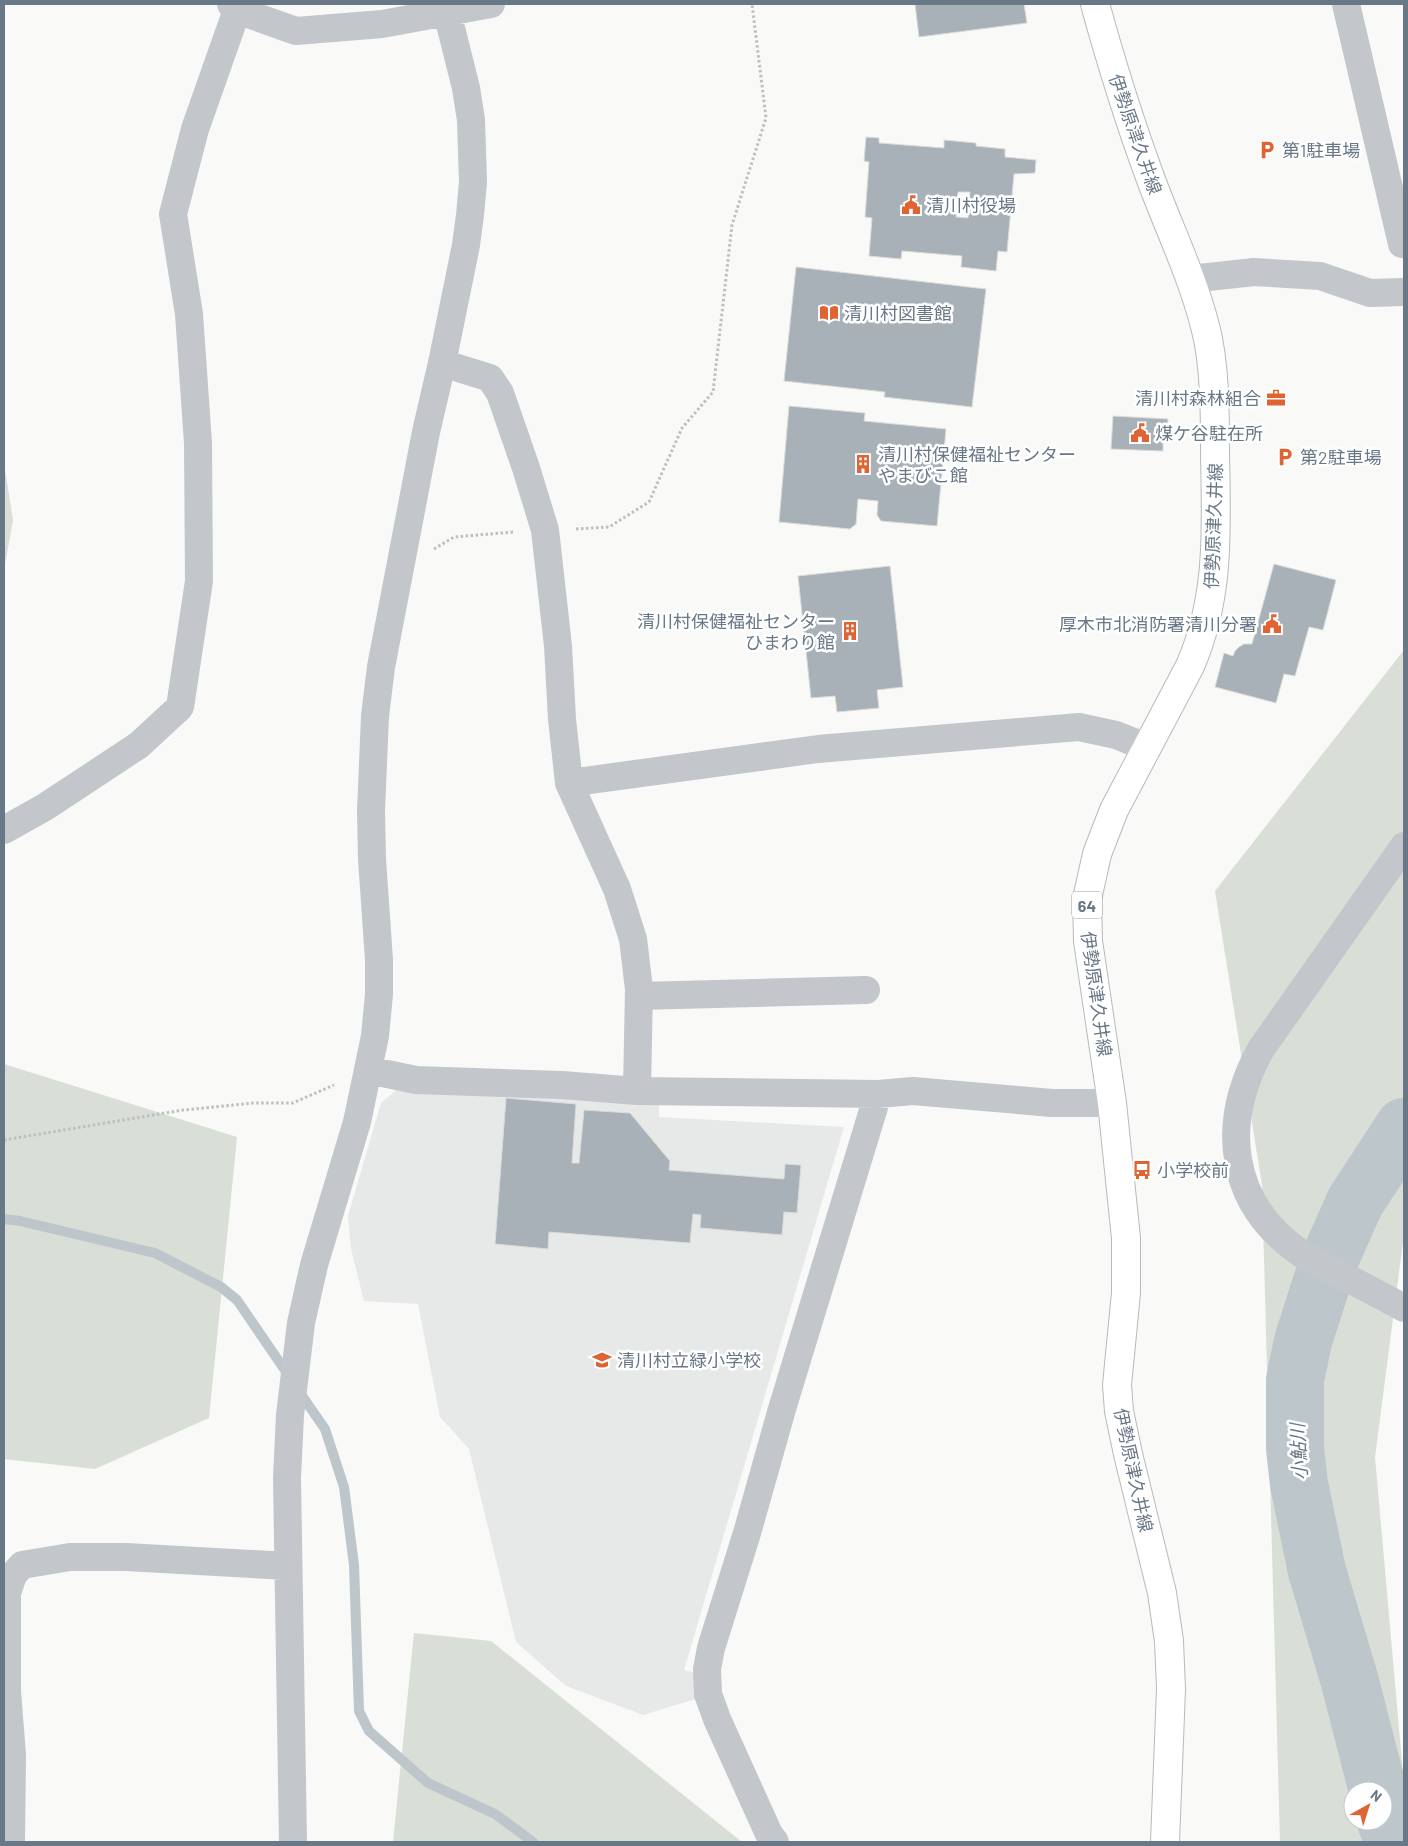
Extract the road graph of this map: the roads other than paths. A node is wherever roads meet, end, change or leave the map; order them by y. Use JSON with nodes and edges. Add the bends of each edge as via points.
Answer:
{"nodes":[{"id":1,"x":491,"y":4,"type":"edge"},
{"id":2,"x":1095,"y":4,"type":"edge"},
{"id":3,"x":1346,"y":4,"type":"edge"},
{"id":4,"x":234,"y":7,"type":"edge"},
{"id":5,"x":446,"y":8,"type":"edge"},
{"id":6,"x":1404,"y":243,"type":"edge"},
{"id":7,"x":1190,"y":279,"type":"junction"},
{"id":8,"x":1404,"y":292,"type":"edge"},
{"id":9,"x":442,"y":363,"type":"junction"},
{"id":10,"x":1146,"y":747,"type":"junction"},
{"id":11,"x":568,"y":783,"type":"junction"},
{"id":12,"x":4,"y":830,"type":"edge"},
{"id":13,"x":1404,"y":846,"type":"edge"},
{"id":14,"x":866,"y":990,"type":"dead end"},
{"id":15,"x":639,"y":996,"type":"junction"},
{"id":16,"x":368,"y":1070,"type":"junction"},
{"id":17,"x":637,"y":1091,"type":"junction"},
{"id":18,"x":878,"y":1094,"type":"junction"},
{"id":19,"x":1112,"y":1103,"type":"junction"},
{"id":20,"x":1404,"y":1308,"type":"edge"},
{"id":21,"x":288,"y":1566,"type":"junction"},
{"id":22,"x":11,"y":1842,"type":"edge"},
{"id":23,"x":294,"y":1842,"type":"edge"},
{"id":24,"x":775,"y":1842,"type":"edge"},
{"id":25,"x":1165,"y":1842,"type":"edge"}],
"edges":[{"from":1,"to":5,"type":"street"},
{"from":2,"to":7,"type":"main road","name":"伊勢原津久井線","number":"64","via":[[1133,129]]},
{"from":3,"to":6,"type":"street"},
{"from":4,"to":5,"type":"street","via":[[296,31],[382,24]]},
{"from":4,"to":12,"type":"street","via":[[195,129],[174,214],[189,314],[198,443],[199,581],[180,707],[139,745]]},
{"from":5,"to":9,"type":"street","via":[[471,120],[473,182],[466,245]]},
{"from":7,"to":8,"type":"street","via":[[1254,272],[1320,276],[1370,293]]},
{"from":7,"to":10,"type":"main road","name":"伊勢原津久井線","number":"64","via":[[1206,327],[1212,376],[1216,500],[1213,585],[1207,618],[1190,666]]},
{"from":9,"to":11,"type":"street","via":[[490,378],[500,393],[545,530]]},
{"from":9,"to":16,"type":"street","via":[[399,570],[375,716],[371,811],[380,994]]},
{"from":10,"to":11,"type":"street","via":[[1116,735],[1080,727],[818,749]]},
{"from":10,"to":19,"type":"main road","name":"伊勢原津久井線","number":"64","via":[[1105,833],[1087,899],[1088,941]]},
{"from":11,"to":15,"type":"street","via":[[617,889],[633,939]]},
{"from":13,"to":20,"type":"street","via":[[1261,1049],[1245,1082],[1237,1116],[1236,1147],[1241,1176],[1251,1200],[1264,1220],[1282,1238],[1301,1254]]},
{"from":14,"to":15,"type":"street"},
{"from":15,"to":17,"type":"street"},
{"from":16,"to":17,"type":"street","via":[[416,1080]]},
{"from":16,"to":21,"type":"street","via":[[301,1323],[290,1415]]},
{"from":17,"to":18,"type":"street"},
{"from":18,"to":19,"type":"street","via":[[913,1091],[1052,1103]]},
{"from":18,"to":24,"type":"street","via":[[707,1669],[708,1694],[717,1719]]},
{"from":19,"to":25,"type":"main road","name":"伊勢原津久井線","number":"64","via":[[1126,1238],[1126,1292],[1117,1386],[1119,1410],[1162,1593],[1170,1650],[1172,1689]]},
{"from":21,"to":22,"type":"street","via":[[126,1557],[70,1557],[22,1565],[13,1575],[7,1593]]},
{"from":21,"to":23,"type":"street"}]}
